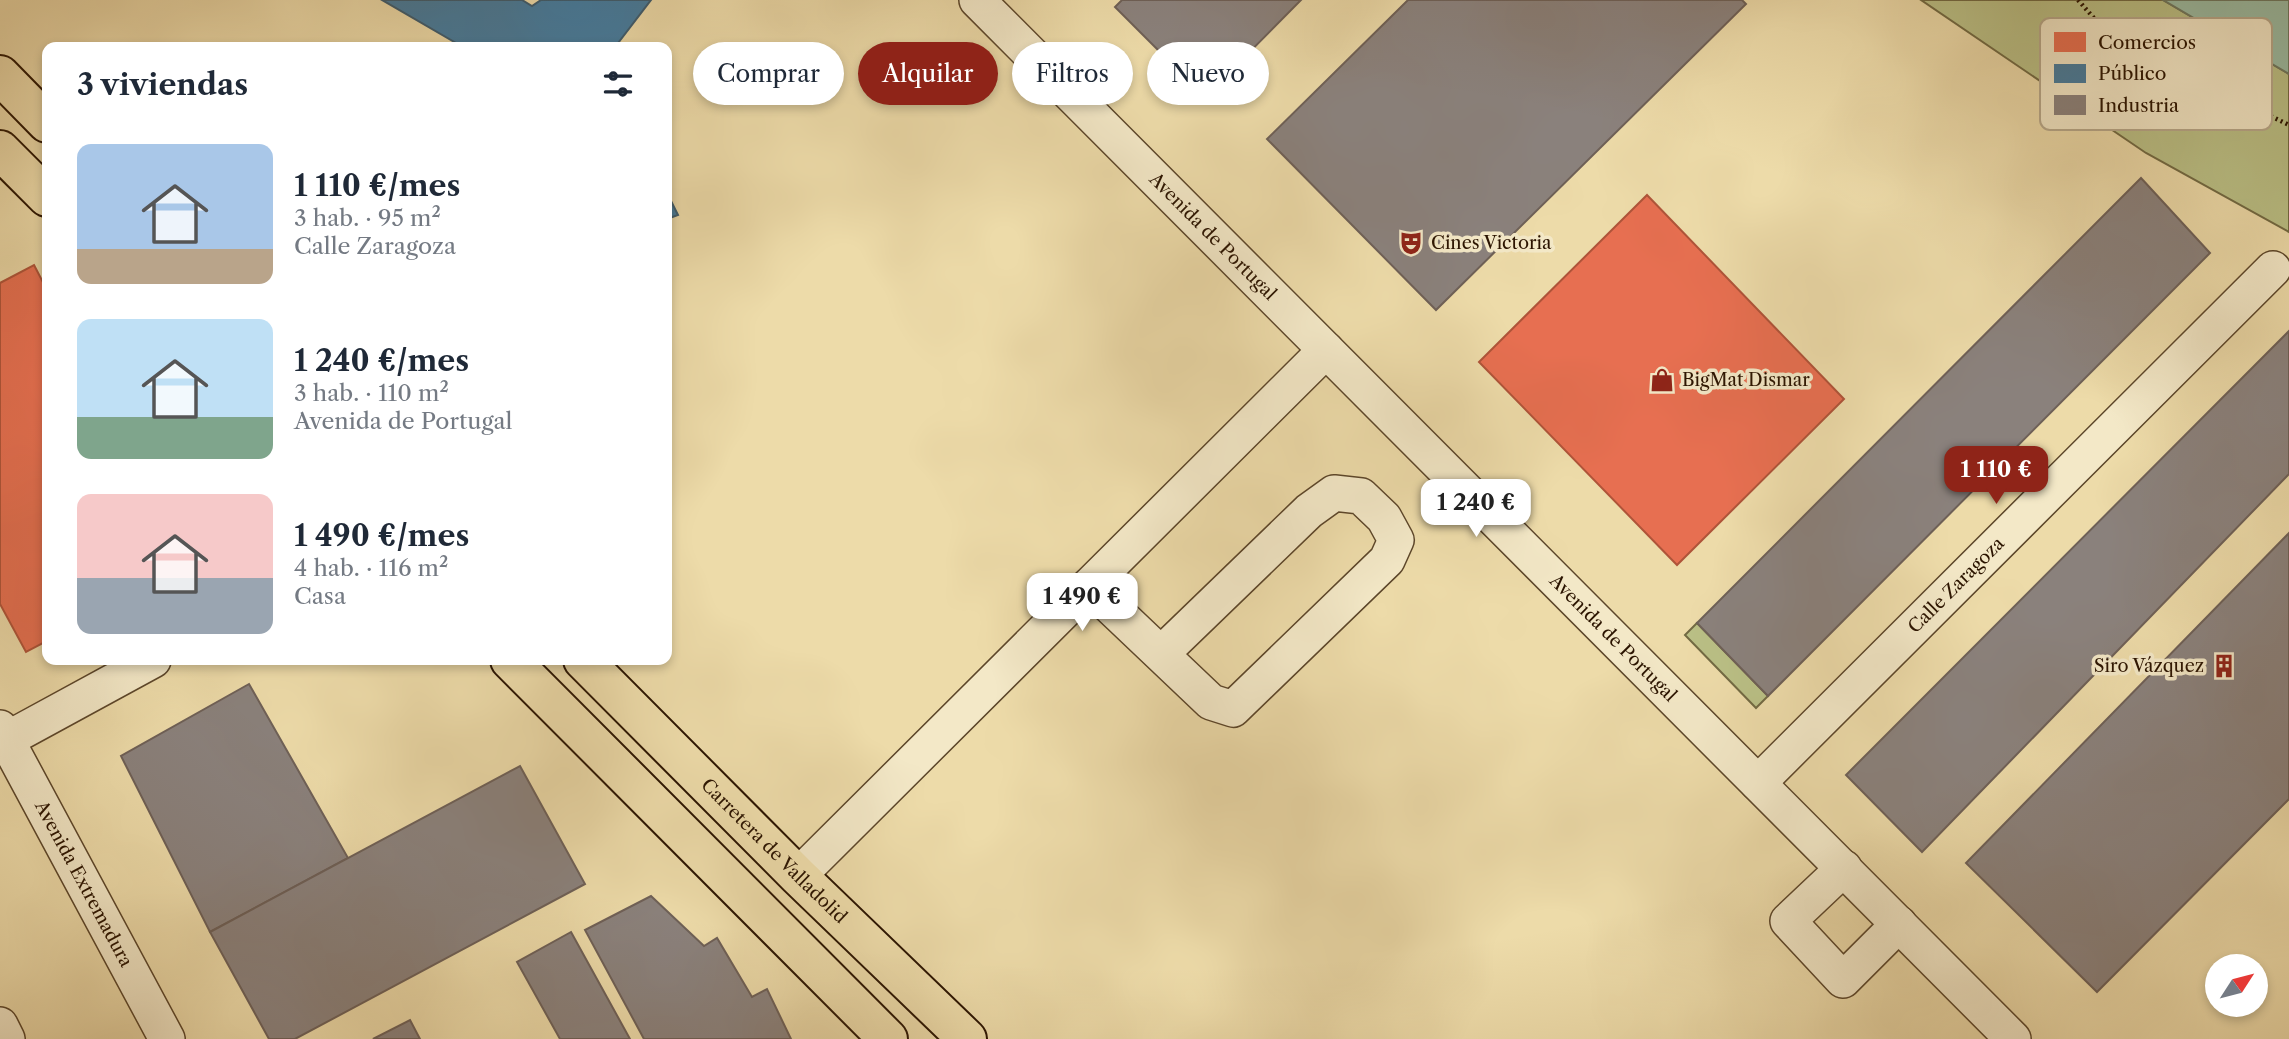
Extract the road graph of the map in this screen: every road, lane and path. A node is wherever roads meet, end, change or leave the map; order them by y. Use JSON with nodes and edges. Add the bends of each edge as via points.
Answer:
{"nodes":[{"id":1,"x":977,"y":0,"type":"edge"},
{"id":2,"x":2078,"y":0,"type":"edge"},
{"id":3,"x":2094,"y":18,"type":"edge"},
{"id":4,"x":0,"y":75,"type":"edge"},
{"id":5,"x":2272,"y":117,"type":"edge"},
{"id":6,"x":42,"y":118,"type":"edge"},
{"id":7,"x":2289,"y":125,"type":"edge"},
{"id":8,"x":0,"y":150,"type":"edge"},
{"id":9,"x":42,"y":192,"type":"edge"},
{"id":10,"x":2273,"y":269,"type":"dead end"},
{"id":11,"x":1326,"y":349,"type":"junction"},
{"id":12,"x":1089,"y":586,"type":"junction"},
{"id":13,"x":1161,"y":654,"type":"junction"},
{"id":14,"x":143,"y":665,"type":"edge"},
{"id":15,"x":515,"y":665,"type":"edge"},
{"id":16,"x":588,"y":665,"type":"edge"},
{"id":17,"x":3,"y":734,"type":"edge"},
{"id":18,"x":1758,"y":783,"type":"junction"},
{"id":19,"x":1843,"y":868,"type":"junction"},
{"id":20,"x":799,"y":876,"type":"junction"},
{"id":21,"x":1899,"y":924,"type":"junction"},
{"id":22,"x":0,"y":1025,"type":"edge"},
{"id":23,"x":7,"y":1039,"type":"edge"},
{"id":24,"x":167,"y":1039,"type":"edge"},
{"id":25,"x":888,"y":1039,"type":"edge"},
{"id":26,"x":967,"y":1039,"type":"edge"},
{"id":27,"x":2014,"y":1039,"type":"edge"}],
"edges":[{"from":1,"to":11,"type":"street","name":"Avenida de Portugal"},
{"from":2,"to":3,"type":"path"},
{"from":4,"to":6,"type":"highway"},
{"from":5,"to":7,"type":"path"},
{"from":8,"to":9,"type":"highway"},
{"from":10,"to":18,"type":"street","name":"Calle Zaragoza"},
{"from":11,"to":12,"type":"street"},
{"from":11,"to":18,"type":"street","name":"Avenida de Portugal"},
{"from":12,"to":13,"type":"street"},
{"from":12,"to":20,"type":"street"},
{"from":13,"to":13,"type":"street","via":[[1211,702],[1233,709],[1387,560],[1396,540],[1384,518],[1361,496],[1334,493],[1309,511]]},
{"from":14,"to":17,"type":"street"},
{"from":15,"to":25,"type":"highway"},
{"from":16,"to":20,"type":"highway","name":"Carretera de Valladolid"},
{"from":17,"to":24,"type":"street","name":"Avenida Extremadura"},
{"from":18,"to":19,"type":"street","name":"Avenida de Portugal"},
{"from":19,"to":21,"type":"street","name":"Avenida de Portugal"},
{"from":19,"to":21,"type":"street","via":[[1788,920],[1843,980]]},
{"from":20,"to":26,"type":"highway","name":"Carretera de Valladolid"},
{"from":21,"to":27,"type":"street","name":"Avenida de Portugal"},
{"from":22,"to":23,"type":"street"}]}
